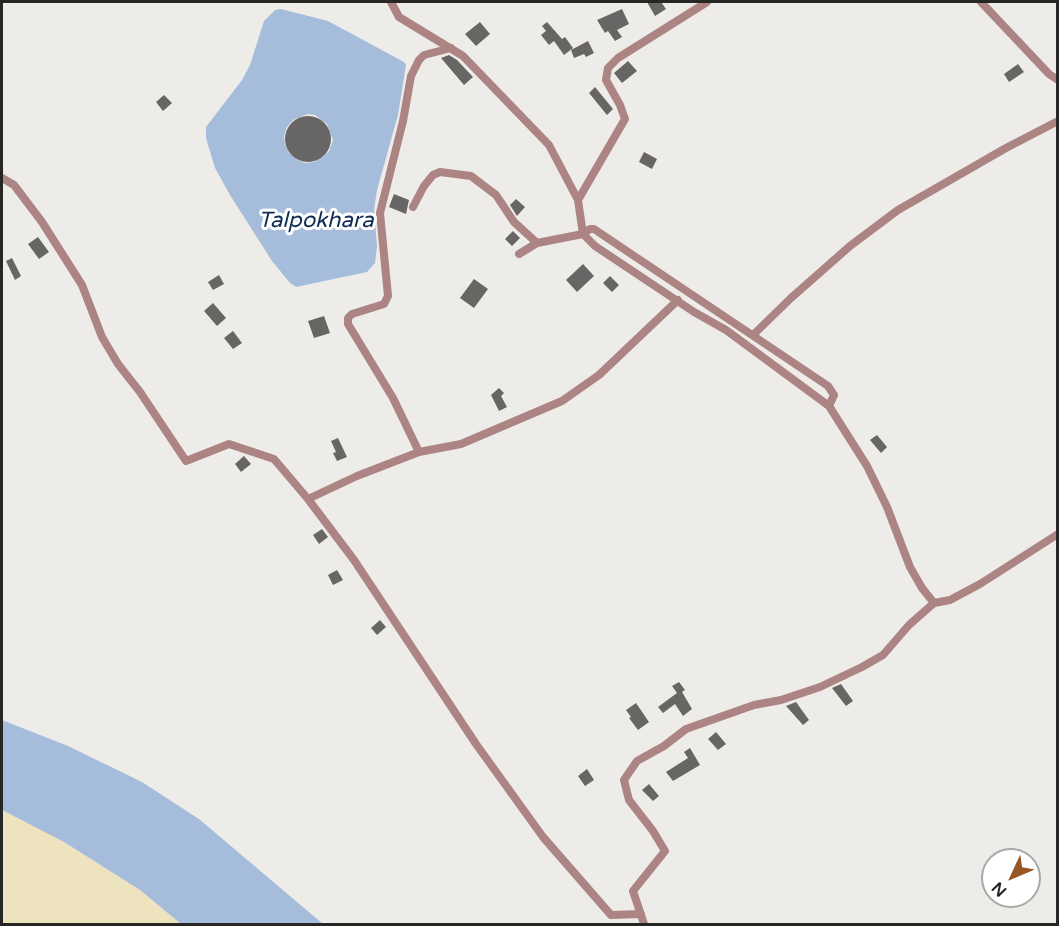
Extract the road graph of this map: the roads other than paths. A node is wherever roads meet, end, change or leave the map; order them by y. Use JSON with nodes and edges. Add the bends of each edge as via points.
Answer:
{"nodes":[{"id":1,"x":391,"y":2,"type":"edge"},
{"id":2,"x":707,"y":2,"type":"edge"},
{"id":3,"x":981,"y":2,"type":"edge"},
{"id":4,"x":451,"y":48,"type":"junction"},
{"id":5,"x":1058,"y":80,"type":"edge"},
{"id":6,"x":1058,"y":121,"type":"edge"},
{"id":7,"x":2,"y":177,"type":"edge"},
{"id":8,"x":578,"y":200,"type":"junction"},
{"id":9,"x":413,"y":207,"type":"dead end"},
{"id":10,"x":583,"y":234,"type":"junction"},
{"id":11,"x":537,"y":243,"type":"junction"},
{"id":12,"x":519,"y":254,"type":"dead end"},
{"id":13,"x":678,"y":300,"type":"junction"},
{"id":14,"x":753,"y":335,"type":"junction"},
{"id":15,"x":830,"y":405,"type":"junction"},
{"id":16,"x":419,"y":452,"type":"junction"},
{"id":17,"x":308,"y":500,"type":"junction"},
{"id":18,"x":1058,"y":534,"type":"edge"},
{"id":19,"x":934,"y":603,"type":"junction"},
{"id":20,"x":641,"y":914,"type":"junction"},
{"id":21,"x":644,"y":924,"type":"edge"}],
"edges":[{"from":1,"to":4,"type":"street","via":[[399,17]]},
{"from":2,"to":8,"type":"street","via":[[608,68],[606,80],[625,119]]},
{"from":3,"to":5,"type":"street"},
{"from":4,"to":8,"type":"street","via":[[549,146]]},
{"from":4,"to":16,"type":"street","via":[[424,55],[411,76],[380,213],[388,296],[384,304],[348,318]]},
{"from":6,"to":14,"type":"street","via":[[898,210],[850,246]]},
{"from":7,"to":17,"type":"street","via":[[14,185],[42,222],[82,285],[102,337],[118,364],[186,461],[229,444],[274,459]]},
{"from":8,"to":10,"type":"street"},
{"from":9,"to":11,"type":"street","via":[[433,175],[440,172],[471,176],[496,195],[514,222]]},
{"from":10,"to":11,"type":"street"},
{"from":10,"to":13,"type":"street","via":[[595,246]]},
{"from":10,"to":14,"type":"street","via":[[594,229]]},
{"from":11,"to":12,"type":"street"},
{"from":13,"to":15,"type":"street"},
{"from":13,"to":16,"type":"street","via":[[599,375],[562,401],[460,444]]},
{"from":14,"to":15,"type":"street","via":[[828,386],[834,395]]},
{"from":15,"to":19,"type":"street","via":[[867,466],[910,567]]},
{"from":16,"to":17,"type":"street"},
{"from":17,"to":20,"type":"street","via":[[354,560],[543,837],[611,915]]},
{"from":18,"to":19,"type":"street","via":[[980,584],[950,600]]},
{"from":19,"to":20,"type":"street","via":[[884,655],[862,667],[819,687],[686,729],[636,761],[624,780],[629,800],[665,851],[633,891]]},
{"from":20,"to":21,"type":"street"}]}
